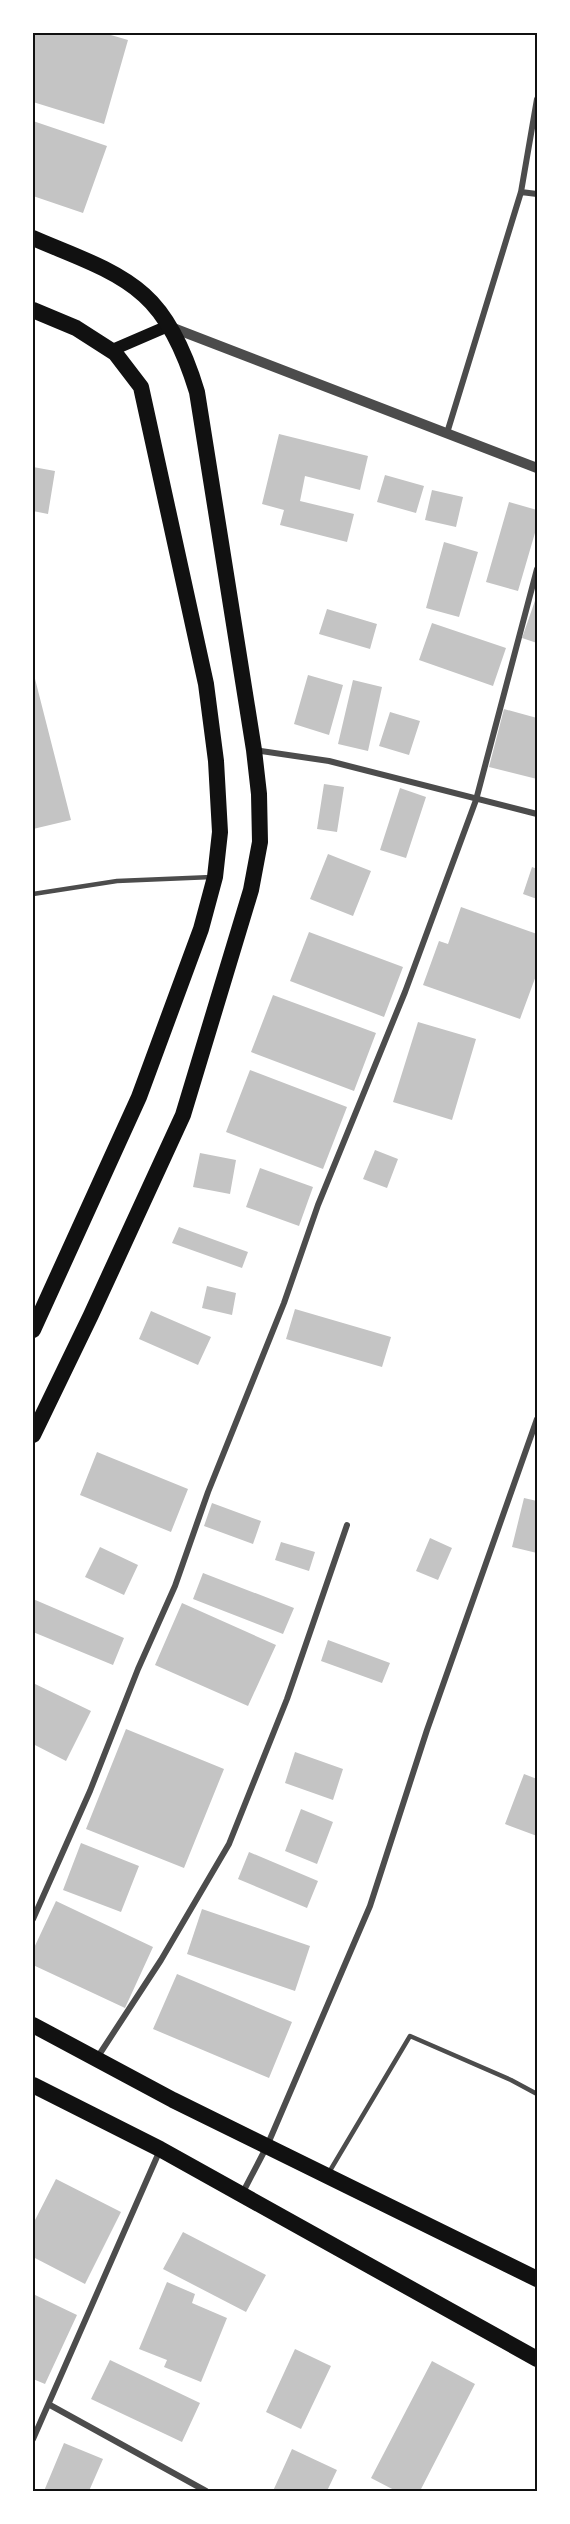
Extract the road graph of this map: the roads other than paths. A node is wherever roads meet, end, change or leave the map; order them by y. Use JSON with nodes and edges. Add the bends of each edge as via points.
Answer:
{"nodes":[{"id":1,"x":537,"y":99,"type":"edge"},
{"id":2,"x":522,"y":192,"type":"junction"},
{"id":3,"x":537,"y":194,"type":"edge"},
{"id":4,"x":33,"y":238,"type":"edge"},
{"id":5,"x":33,"y":310,"type":"edge"},
{"id":6,"x":168,"y":326,"type":"junction"},
{"id":7,"x":110,"y":351,"type":"junction"},
{"id":8,"x":447,"y":433,"type":"junction"},
{"id":9,"x":537,"y":468,"type":"edge"},
{"id":10,"x":537,"y":569,"type":"edge"},
{"id":11,"x":254,"y":750,"type":"junction"},
{"id":12,"x":476,"y":800,"type":"junction"},
{"id":13,"x":537,"y":814,"type":"edge"},
{"id":14,"x":215,"y":877,"type":"junction"},
{"id":15,"x":33,"y":894,"type":"edge"},
{"id":16,"x":33,"y":1330,"type":"edge"},
{"id":17,"x":537,"y":1419,"type":"edge"},
{"id":18,"x":33,"y":1435,"type":"edge"},
{"id":19,"x":347,"y":1525,"type":"dead end"},
{"id":20,"x":33,"y":1918,"type":"edge"},
{"id":21,"x":33,"y":2025,"type":"edge"},
{"id":22,"x":97,"y":2058,"type":"junction"},
{"id":23,"x":33,"y":2085,"type":"edge"},
{"id":24,"x":537,"y":2094,"type":"edge"},
{"id":25,"x":267,"y":2146,"type":"junction"},
{"id":26,"x":160,"y":2149,"type":"junction"},
{"id":27,"x":327,"y":2176,"type":"junction"},
{"id":28,"x":242,"y":2194,"type":"junction"},
{"id":29,"x":537,"y":2279,"type":"edge"},
{"id":30,"x":537,"y":2359,"type":"edge"},
{"id":31,"x":50,"y":2405,"type":"junction"},
{"id":32,"x":33,"y":2439,"type":"edge"},
{"id":33,"x":206,"y":2491,"type":"edge"}],
"edges":[{"from":1,"to":2,"type":"street"},
{"from":2,"to":3,"type":"street"},
{"from":2,"to":8,"type":"street"},
{"from":4,"to":6,"type":"highway","via":[[116,276],[145,296]]},
{"from":5,"to":7,"type":"highway","via":[[76,328]]},
{"from":6,"to":7,"type":"main road"},
{"from":6,"to":8,"type":"street"},
{"from":6,"to":11,"type":"highway","via":[[187,359],[196,392]]},
{"from":7,"to":14,"type":"highway","via":[[141,387],[206,684],[220,832]]},
{"from":8,"to":9,"type":"street"},
{"from":10,"to":12,"type":"street"},
{"from":11,"to":12,"type":"street","via":[[329,761]]},
{"from":11,"to":18,"type":"highway","via":[[260,842],[251,890],[183,1115]]},
{"from":12,"to":13,"type":"street"},
{"from":12,"to":20,"type":"street","via":[[175,1586]]},
{"from":14,"to":15,"type":"lane","via":[[117,881]]},
{"from":14,"to":16,"type":"highway","via":[[201,929],[139,1097]]},
{"from":17,"to":25,"type":"street","via":[[427,1730],[370,1906]]},
{"from":19,"to":22,"type":"street","via":[[288,1700],[229,1844],[161,1960]]},
{"from":21,"to":22,"type":"highway"},
{"from":22,"to":25,"type":"highway"},
{"from":23,"to":26,"type":"highway"},
{"from":24,"to":27,"type":"lane","via":[[410,2036]]},
{"from":25,"to":27,"type":"highway"},
{"from":25,"to":28,"type":"street"},
{"from":26,"to":28,"type":"highway"},
{"from":26,"to":31,"type":"street"},
{"from":27,"to":29,"type":"highway"},
{"from":28,"to":30,"type":"highway"},
{"from":31,"to":32,"type":"street"},
{"from":31,"to":33,"type":"street"}]}
